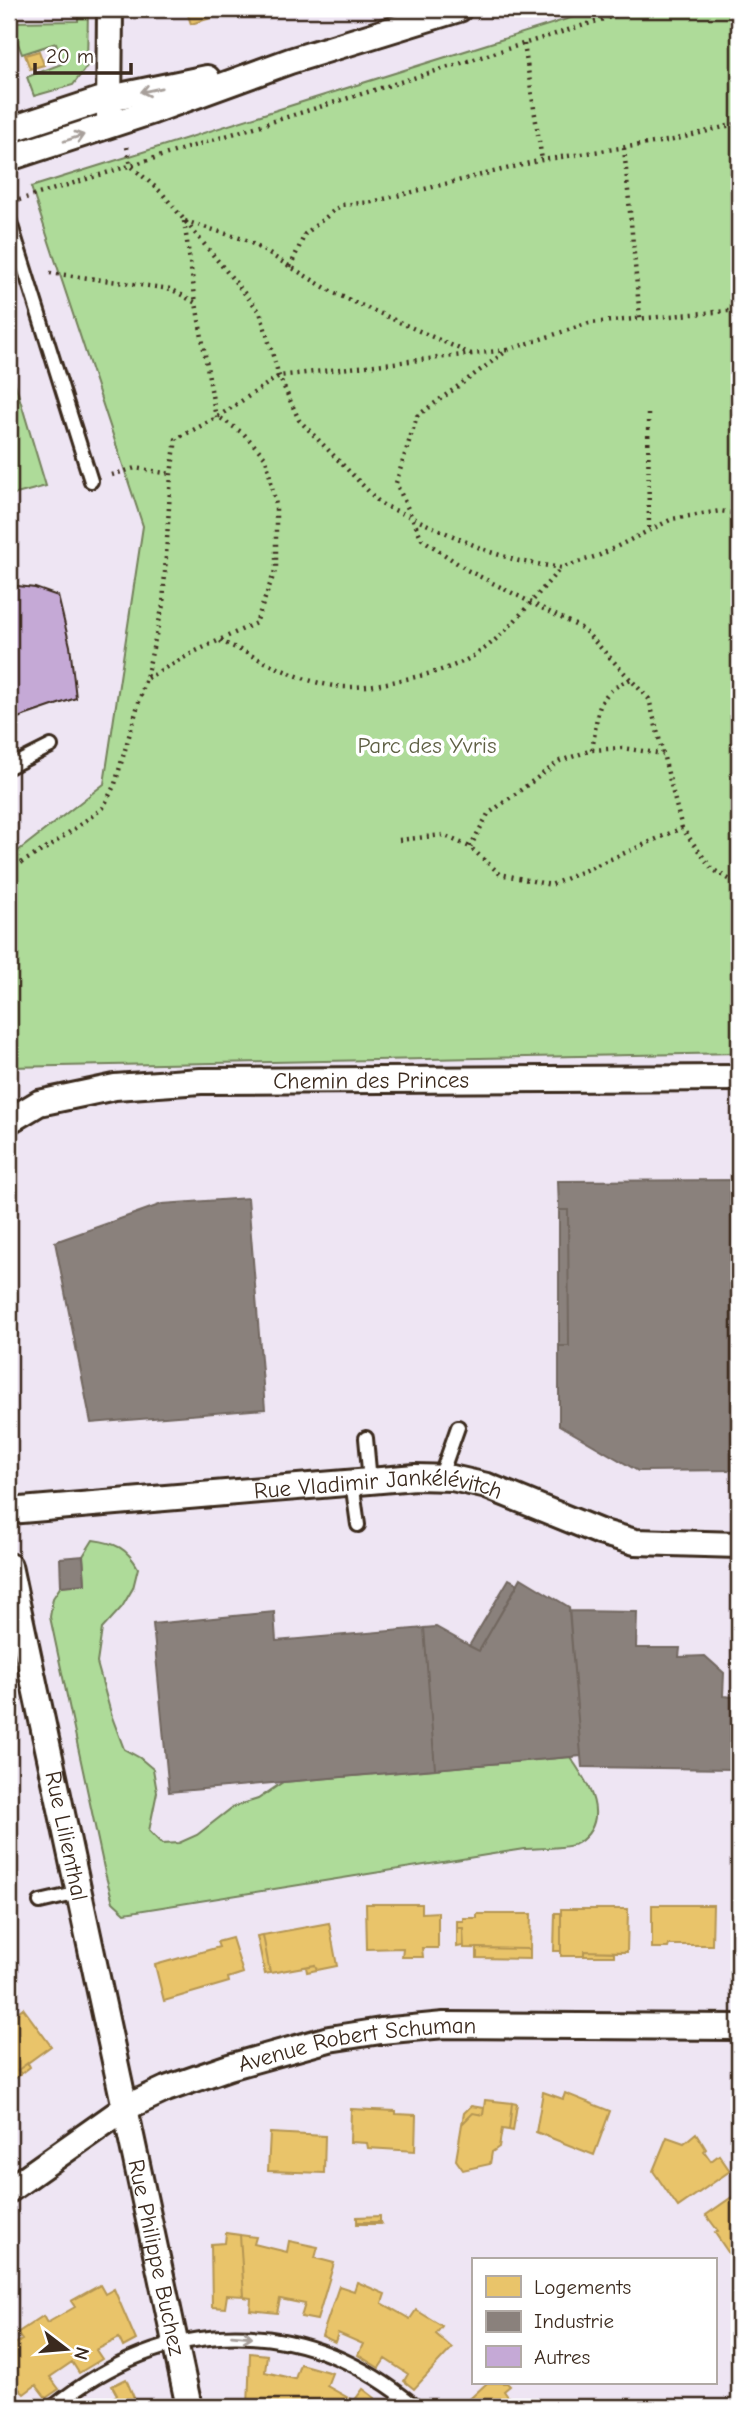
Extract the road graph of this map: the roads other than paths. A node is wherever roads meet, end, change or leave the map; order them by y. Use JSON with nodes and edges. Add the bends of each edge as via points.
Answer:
{"nodes":[{"id":1,"x":110,"y":9,"type":"edge"},
{"id":2,"x":459,"y":9,"type":"edge"},
{"id":3,"x":290,"y":61,"type":"junction"},
{"id":4,"x":109,"y":98,"type":"junction"},
{"id":5,"x":109,"y":126,"type":"junction"},
{"id":6,"x":9,"y":130,"type":"edge"},
{"id":7,"x":9,"y":158,"type":"edge"},
{"id":8,"x":9,"y":219,"type":"edge"},
{"id":9,"x":91,"y":481,"type":"road end"},
{"id":10,"x":51,"y":746,"type":"dead end"},
{"id":11,"x":9,"y":767,"type":"edge"},
{"id":12,"x":739,"y":1078,"type":"edge"},
{"id":13,"x":9,"y":1121,"type":"edge"},
{"id":14,"x":458,"y":1427,"type":"dead end"},
{"id":15,"x":366,"y":1438,"type":"dead end"},
{"id":16,"x":440,"y":1478,"type":"junction"},
{"id":17,"x":361,"y":1481,"type":"junction"},
{"id":18,"x":9,"y":1511,"type":"edge"},
{"id":19,"x":358,"y":1525,"type":"dead end"},
{"id":20,"x":739,"y":1545,"type":"edge"},
{"id":21,"x":9,"y":1566,"type":"edge"},
{"id":22,"x":79,"y":1893,"type":"junction"},
{"id":23,"x":40,"y":1902,"type":"dead end"},
{"id":24,"x":739,"y":2027,"type":"edge"},
{"id":25,"x":125,"y":2108,"type":"junction"},
{"id":26,"x":9,"y":2190,"type":"edge"},
{"id":27,"x":175,"y":2342,"type":"junction"},
{"id":28,"x":53,"y":2407,"type":"edge"},
{"id":29,"x":189,"y":2407,"type":"edge"},
{"id":30,"x":416,"y":2407,"type":"edge"}],
"edges":[{"from":1,"to":4,"type":"street"},
{"from":2,"to":3,"type":"street"},
{"from":3,"to":4,"type":"street","one_way":true},
{"from":3,"to":5,"type":"street"},
{"from":4,"to":5,"type":"street"},
{"from":4,"to":6,"type":"street"},
{"from":7,"to":5,"type":"street","one_way":true},
{"from":8,"to":9,"type":"lane"},
{"from":10,"to":11,"type":"lane"},
{"from":12,"to":13,"type":"street","name":"Chemin des Princes","via":[[201,1081],[115,1087],[39,1103]]},
{"from":14,"to":16,"type":"lane"},
{"from":15,"to":17,"type":"lane"},
{"from":16,"to":17,"type":"street","name":"Rue Vladimir Jankélévitch"},
{"from":16,"to":20,"type":"street","name":"Rue Vladimir Jankélévitch","via":[[487,1486],[635,1542]]},
{"from":17,"to":18,"type":"street","name":"Rue Vladimir Jankélévitch"},
{"from":17,"to":19,"type":"lane"},
{"from":21,"to":22,"type":"street","name":"Rue Lilienthal"},
{"from":22,"to":23,"type":"lane"},
{"from":22,"to":25,"type":"street","name":"Rue Lilienthal"},
{"from":24,"to":25,"type":"street","name":"Avenue Robert Schuman","via":[[444,2025],[381,2031],[284,2050]]},
{"from":25,"to":26,"type":"street","name":"Avenue Robert Schuman"},
{"from":25,"to":27,"type":"street","name":"Rue Philippe Buchez"},
{"from":27,"to":28,"type":"lane","via":[[118,2364]]},
{"from":27,"to":29,"type":"street","name":"Rue Philippe Buchez"},
{"from":27,"to":30,"type":"lane","one_way":true,"via":[[225,2335],[308,2348],[377,2379]]}]}
